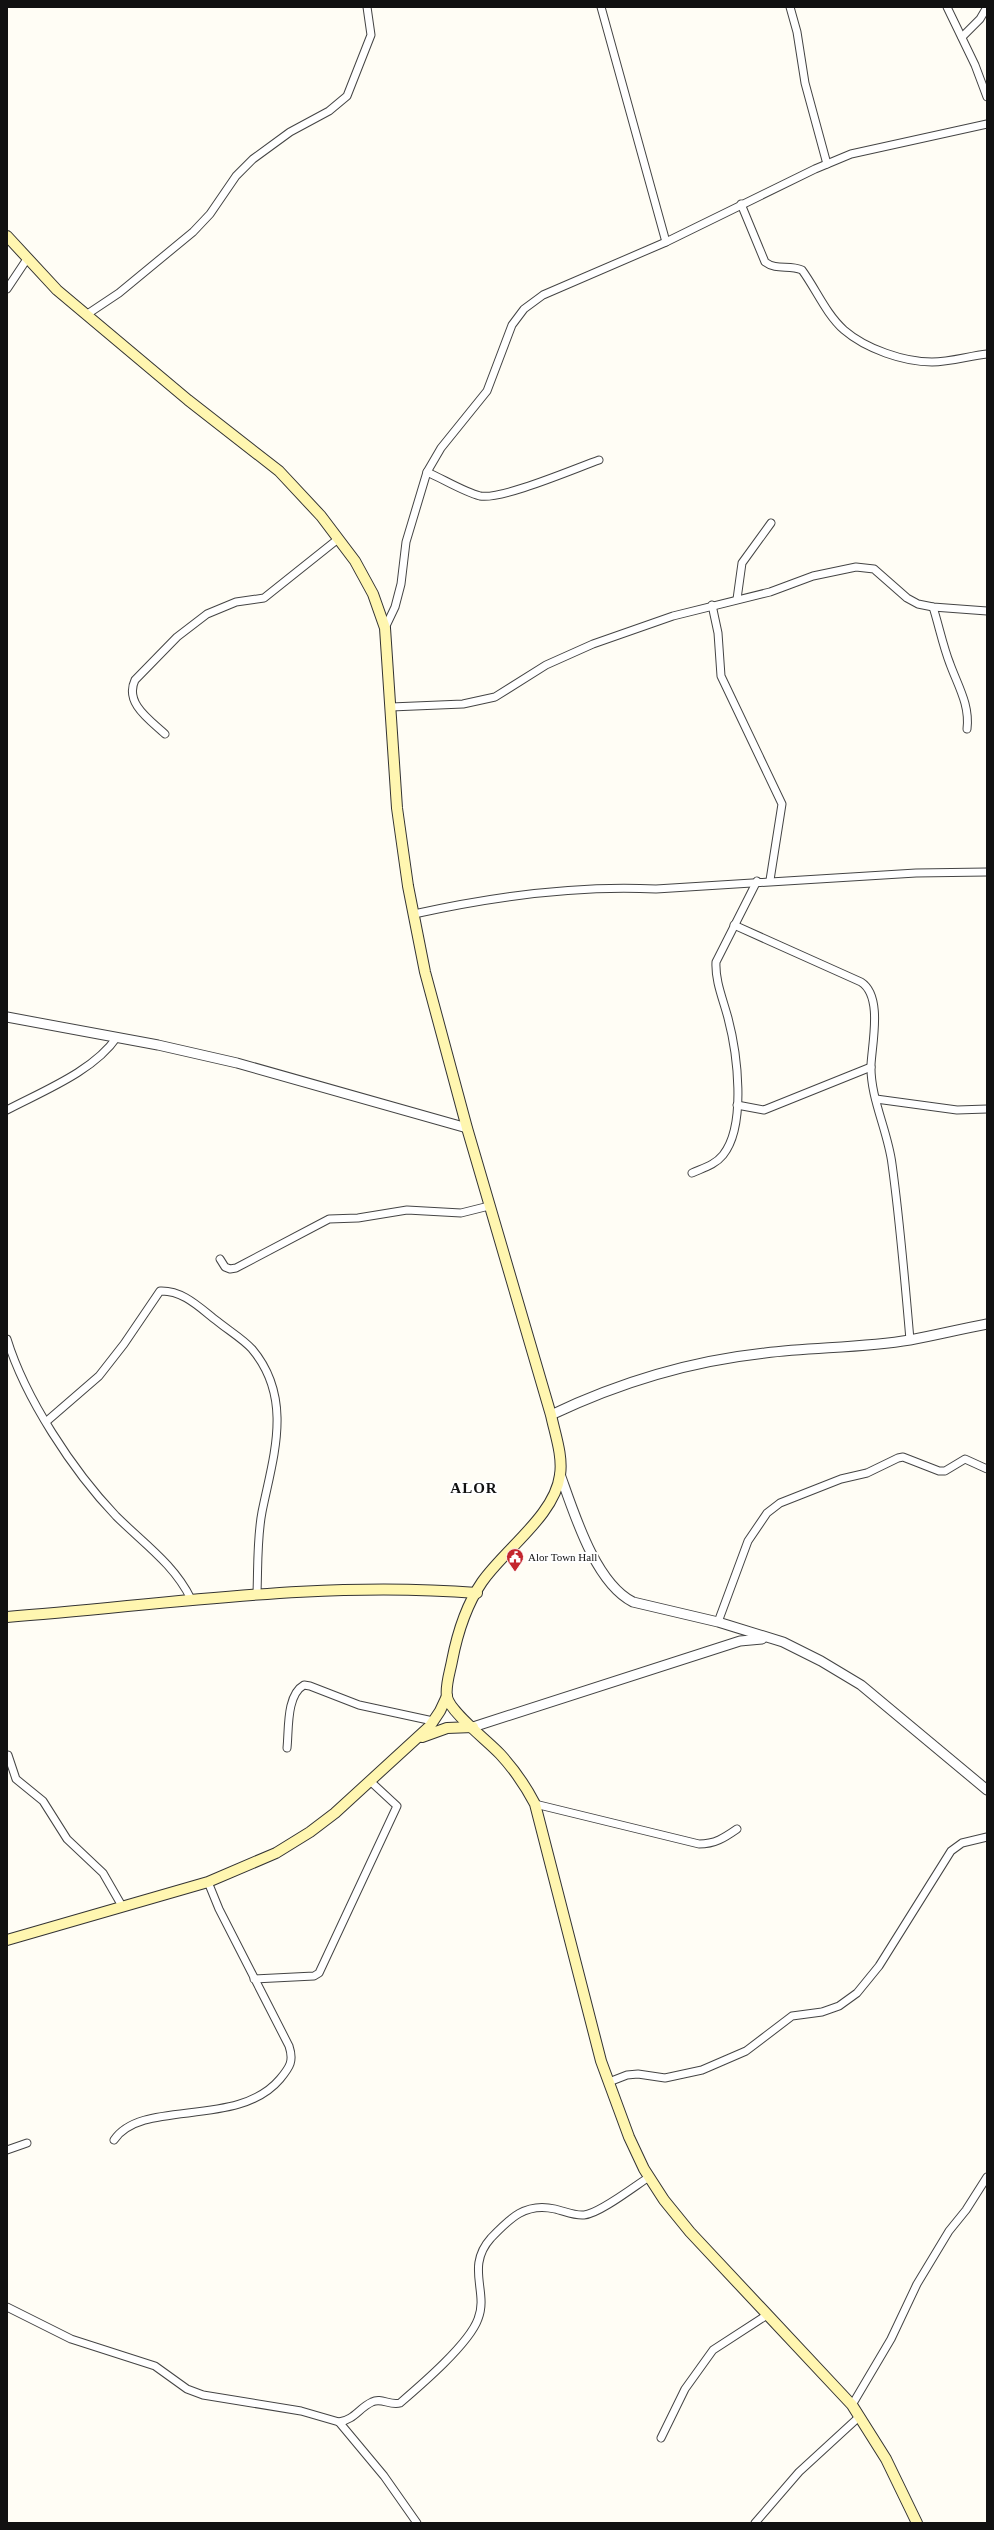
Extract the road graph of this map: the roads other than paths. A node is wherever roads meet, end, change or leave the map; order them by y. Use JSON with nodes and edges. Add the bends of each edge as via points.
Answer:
{"nodes":[{"id":1,"x":367,"y":7,"type":"edge"},
{"id":2,"x":601,"y":7,"type":"edge"},
{"id":3,"x":790,"y":7,"type":"edge"},
{"id":4,"x":947,"y":7,"type":"edge"},
{"id":5,"x":986,"y":7,"type":"edge"},
{"id":6,"x":962,"y":37,"type":"junction"},
{"id":7,"x":987,"y":97,"type":"edge"},
{"id":8,"x":987,"y":124,"type":"edge"},
{"id":9,"x":827,"y":164,"type":"junction"},
{"id":10,"x":741,"y":204,"type":"junction"},
{"id":11,"x":7,"y":236,"type":"edge"},
{"id":12,"x":666,"y":242,"type":"junction"},
{"id":13,"x":27,"y":259,"type":"junction"},
{"id":14,"x":7,"y":289,"type":"edge"},
{"id":15,"x":86,"y":315,"type":"junction"},
{"id":16,"x":987,"y":354,"type":"edge"},
{"id":17,"x":599,"y":460,"type":"dead end"},
{"id":18,"x":427,"y":472,"type":"junction"},
{"id":19,"x":771,"y":523,"type":"dead end"},
{"id":20,"x":338,"y":539,"type":"junction"},
{"id":21,"x":737,"y":600,"type":"junction"},
{"id":22,"x":712,"y":605,"type":"junction"},
{"id":23,"x":934,"y":607,"type":"junction"},
{"id":24,"x":987,"y":611,"type":"edge"},
{"id":25,"x":385,"y":628,"type":"junction"},
{"id":26,"x":391,"y":707,"type":"junction"},
{"id":27,"x":967,"y":729,"type":"dead end"},
{"id":28,"x":165,"y":734,"type":"dead end"},
{"id":29,"x":987,"y":872,"type":"edge"},
{"id":30,"x":770,"y":880,"type":"junction"},
{"id":31,"x":757,"y":881,"type":"junction"},
{"id":32,"x":414,"y":914,"type":"junction"},
{"id":33,"x":734,"y":925,"type":"junction"},
{"id":34,"x":7,"y":1017,"type":"edge"},
{"id":35,"x":117,"y":1037,"type":"junction"},
{"id":36,"x":871,"y":1067,"type":"junction"},
{"id":37,"x":876,"y":1099,"type":"junction"},
{"id":38,"x":737,"y":1105,"type":"junction"},
{"id":39,"x":987,"y":1109,"type":"edge"},
{"id":40,"x":7,"y":1110,"type":"edge"},
{"id":41,"x":467,"y":1128,"type":"junction"},
{"id":42,"x":692,"y":1173,"type":"dead end"},
{"id":43,"x":489,"y":1206,"type":"junction"},
{"id":44,"x":220,"y":1258,"type":"dead end"},
{"id":45,"x":987,"y":1324,"type":"edge"},
{"id":46,"x":7,"y":1339,"type":"edge"},
{"id":47,"x":910,"y":1340,"type":"junction"},
{"id":48,"x":550,"y":1415,"type":"junction"},
{"id":49,"x":47,"y":1421,"type":"junction"},
{"id":50,"x":987,"y":1470,"type":"edge"},
{"id":51,"x":560,"y":1474,"type":"junction"},
{"id":52,"x":257,"y":1593,"type":"junction"},
{"id":53,"x":477,"y":1593,"type":"junction"},
{"id":54,"x":191,"y":1599,"type":"junction"},
{"id":55,"x":7,"y":1617,"type":"edge"},
{"id":56,"x":718,"y":1622,"type":"junction"},
{"id":57,"x":732,"y":1628,"type":"junction"},
{"id":58,"x":770,"y":1639,"type":"junction"},
{"id":59,"x":729,"y":1644,"type":"junction"},
{"id":60,"x":447,"y":1696,"type":"junction"},
{"id":61,"x":433,"y":1721,"type":"junction"},
{"id":62,"x":473,"y":1727,"type":"junction"},
{"id":63,"x":413,"y":1741,"type":"junction"},
{"id":64,"x":287,"y":1748,"type":"dead end"},
{"id":65,"x":8,"y":1755,"type":"edge"},
{"id":66,"x":370,"y":1781,"type":"junction"},
{"id":67,"x":987,"y":1790,"type":"edge"},
{"id":68,"x":535,"y":1804,"type":"junction"},
{"id":69,"x":737,"y":1828,"type":"dead end"},
{"id":70,"x":987,"y":1838,"type":"edge"},
{"id":71,"x":208,"y":1882,"type":"junction"},
{"id":72,"x":122,"y":1906,"type":"junction"},
{"id":73,"x":7,"y":1940,"type":"edge"},
{"id":74,"x":254,"y":1979,"type":"junction"},
{"id":75,"x":609,"y":2082,"type":"junction"},
{"id":76,"x":114,"y":2140,"type":"dead end"},
{"id":77,"x":27,"y":2143,"type":"dead end"},
{"id":78,"x":7,"y":2150,"type":"edge"},
{"id":79,"x":649,"y":2176,"type":"junction"},
{"id":80,"x":987,"y":2177,"type":"edge"},
{"id":81,"x":7,"y":2307,"type":"edge"},
{"id":82,"x":767,"y":2314,"type":"junction"},
{"id":83,"x":852,"y":2405,"type":"junction"},
{"id":84,"x":860,"y":2416,"type":"junction"},
{"id":85,"x":339,"y":2422,"type":"junction"},
{"id":86,"x":661,"y":2438,"type":"dead end"},
{"id":87,"x":416,"y":2523,"type":"edge"},
{"id":88,"x":755,"y":2523,"type":"edge"},
{"id":89,"x":917,"y":2523,"type":"edge"}],
"edges":[{"from":1,"to":15,"type":"street","via":[[371,35],[346,96],[329,111],[290,132],[253,159],[236,176],[210,214],[193,232],[143,274]]},
{"from":2,"to":12,"type":"street"},
{"from":3,"to":9,"type":"street","via":[[808,95]]},
{"from":4,"to":6,"type":"street"},
{"from":5,"to":6,"type":"street","via":[[980,19]]},
{"from":6,"to":7,"type":"street"},
{"from":8,"to":9,"type":"street","via":[[873,149]]},
{"from":9,"to":10,"type":"street"},
{"from":10,"to":12,"type":"street"},
{"from":10,"to":16,"type":"street","via":[[765,262],[782,269],[796,267],[802,270],[831,315],[844,330],[856,338],[901,357],[932,362]]},
{"from":11,"to":13,"type":"main road"},
{"from":12,"to":18,"type":"street","via":[[543,295],[524,309],[512,325],[487,391],[441,448]]},
{"from":13,"to":14,"type":"street"},
{"from":13,"to":15,"type":"main road"},
{"from":15,"to":20,"type":"main road","via":[[279,471],[321,516]]},
{"from":17,"to":18,"type":"street","via":[[560,476],[492,496],[475,494]]},
{"from":18,"to":25,"type":"street","via":[[406,542],[401,584],[395,607]]},
{"from":19,"to":21,"type":"street","via":[[742,563]]},
{"from":20,"to":25,"type":"main road","via":[[374,594]]},
{"from":20,"to":28,"type":"street","via":[[264,598],[236,602],[207,614],[177,638],[140,675],[132,687],[135,702],[138,709]]},
{"from":21,"to":22,"type":"street"},
{"from":21,"to":23,"type":"street","via":[[770,592],[813,576],[867,567],[884,576],[908,598]]},
{"from":22,"to":26,"type":"street","via":[[593,644],[546,665],[495,697],[462,704]]},
{"from":22,"to":30,"type":"street","via":[[718,632],[721,676],[782,804]]},
{"from":23,"to":24,"type":"street"},
{"from":23,"to":27,"type":"street","via":[[950,664],[969,716]]},
{"from":25,"to":26,"type":"main road"},
{"from":26,"to":32,"type":"main road","via":[[397,808]]},
{"from":29,"to":30,"type":"street"},
{"from":30,"to":31,"type":"street"},
{"from":31,"to":32,"type":"street","via":[[656,889],[582,889]]},
{"from":31,"to":33,"type":"street"},
{"from":32,"to":41,"type":"main road","via":[[425,972]]},
{"from":33,"to":36,"type":"street","via":[[868,986],[872,996],[874,1021]]},
{"from":33,"to":38,"type":"street","via":[[719,952],[715,973],[729,1020],[736,1068]]},
{"from":34,"to":35,"type":"street"},
{"from":35,"to":40,"type":"street","via":[[109,1050],[91,1065]]},
{"from":35,"to":41,"type":"street","via":[[237,1063]]},
{"from":36,"to":37,"type":"street"},
{"from":36,"to":38,"type":"street","via":[[764,1110]]},
{"from":37,"to":39,"type":"street","via":[[957,1110]]},
{"from":37,"to":47,"type":"street","via":[[892,1163]]},
{"from":38,"to":42,"type":"street","via":[[734,1134],[723,1155],[713,1164]]},
{"from":41,"to":43,"type":"main road"},
{"from":43,"to":44,"type":"street","via":[[461,1213],[407,1210],[358,1218],[338,1217],[319,1223],[236,1268],[225,1267]]},
{"from":43,"to":48,"type":"main road"},
{"from":45,"to":47,"type":"street"},
{"from":46,"to":49,"type":"street","via":[[16,1369]]},
{"from":47,"to":48,"type":"street","via":[[763,1353],[703,1363],[612,1388]]},
{"from":48,"to":51,"type":"main road","via":[[559,1453]]},
{"from":49,"to":52,"type":"street","via":[[99,1376],[160,1291],[173,1290],[192,1301],[252,1349],[268,1376],[277,1403],[277,1449],[262,1514]]},
{"from":49,"to":54,"type":"street","via":[[77,1472],[116,1516],[167,1563],[183,1583]]},
{"from":50,"to":56,"type":"street","via":[[965,1459],[944,1471],[939,1471],[903,1457],[867,1473],[841,1479],[780,1503],[767,1513],[748,1541]]},
{"from":51,"to":53,"type":"main road","via":[[556,1491],[546,1508],[504,1555]]},
{"from":51,"to":56,"type":"street","via":[[588,1547],[621,1596],[659,1609]]},
{"from":52,"to":53,"type":"main road","via":[[398,1588]]},
{"from":52,"to":54,"type":"main road"},
{"from":53,"to":60,"type":"main road","via":[[455,1646]]},
{"from":54,"to":55,"type":"main road","via":[[104,1610]]},
{"from":56,"to":57,"type":"street"},
{"from":57,"to":58,"type":"street"},
{"from":57,"to":59,"type":"street","via":[[736,1632],[736,1637]]},
{"from":58,"to":59,"type":"street"},
{"from":58,"to":67,"type":"street","via":[[783,1642],[821,1661],[861,1685]]},
{"from":59,"to":62,"type":"street"},
{"from":60,"to":61,"type":"main road"},
{"from":60,"to":62,"type":"main road","via":[[450,1705]]},
{"from":61,"to":63,"type":"main road"},
{"from":61,"to":64,"type":"street","via":[[359,1705],[304,1685],[295,1692],[291,1705]]},
{"from":62,"to":63,"type":"main road","via":[[447,1728]]},
{"from":62,"to":68,"type":"main road","via":[[516,1772]]},
{"from":63,"to":66,"type":"main road"},
{"from":65,"to":72,"type":"street","via":[[16,1779],[44,1800],[68,1839],[103,1873]]},
{"from":66,"to":71,"type":"main road","via":[[310,1832],[276,1852]]},
{"from":66,"to":74,"type":"street","via":[[397,1806],[319,1973],[314,1976]]},
{"from":68,"to":69,"type":"street","via":[[699,1844],[721,1840]]},
{"from":68,"to":75,"type":"main road"},
{"from":70,"to":75,"type":"street","via":[[962,1843],[951,1852],[879,1966],[857,1993],[839,2006],[822,2012],[792,2016],[746,2051],[702,2070],[665,2078],[627,2075]]},
{"from":71,"to":72,"type":"main road"},
{"from":71,"to":74,"type":"street","via":[[218,1909]]},
{"from":72,"to":73,"type":"main road"},
{"from":74,"to":76,"type":"street","via":[[292,2057],[290,2067],[278,2082],[260,2097],[243,2104],[142,2122],[124,2128]]},
{"from":75,"to":79,"type":"main road","via":[[629,2137]]},
{"from":77,"to":78,"type":"street"},
{"from":79,"to":82,"type":"main road","via":[[664,2200],[690,2232]]},
{"from":79,"to":85,"type":"street","via":[[592,2213],[576,2214],[538,2206],[521,2211],[482,2251],[478,2263],[478,2319],[465,2339],[400,2403],[395,2405],[376,2400],[352,2418]]},
{"from":80,"to":83,"type":"street","via":[[916,2284],[891,2339]]},
{"from":81,"to":85,"type":"street","via":[[71,2339],[155,2366],[188,2389],[203,2395],[301,2411]]},
{"from":82,"to":83,"type":"main road"},
{"from":82,"to":86,"type":"street","via":[[713,2350],[685,2389]]},
{"from":83,"to":84,"type":"main road"},
{"from":84,"to":88,"type":"street","via":[[799,2472]]},
{"from":84,"to":89,"type":"main road","via":[[889,2465]]},
{"from":85,"to":87,"type":"street","via":[[384,2476]]}]}
